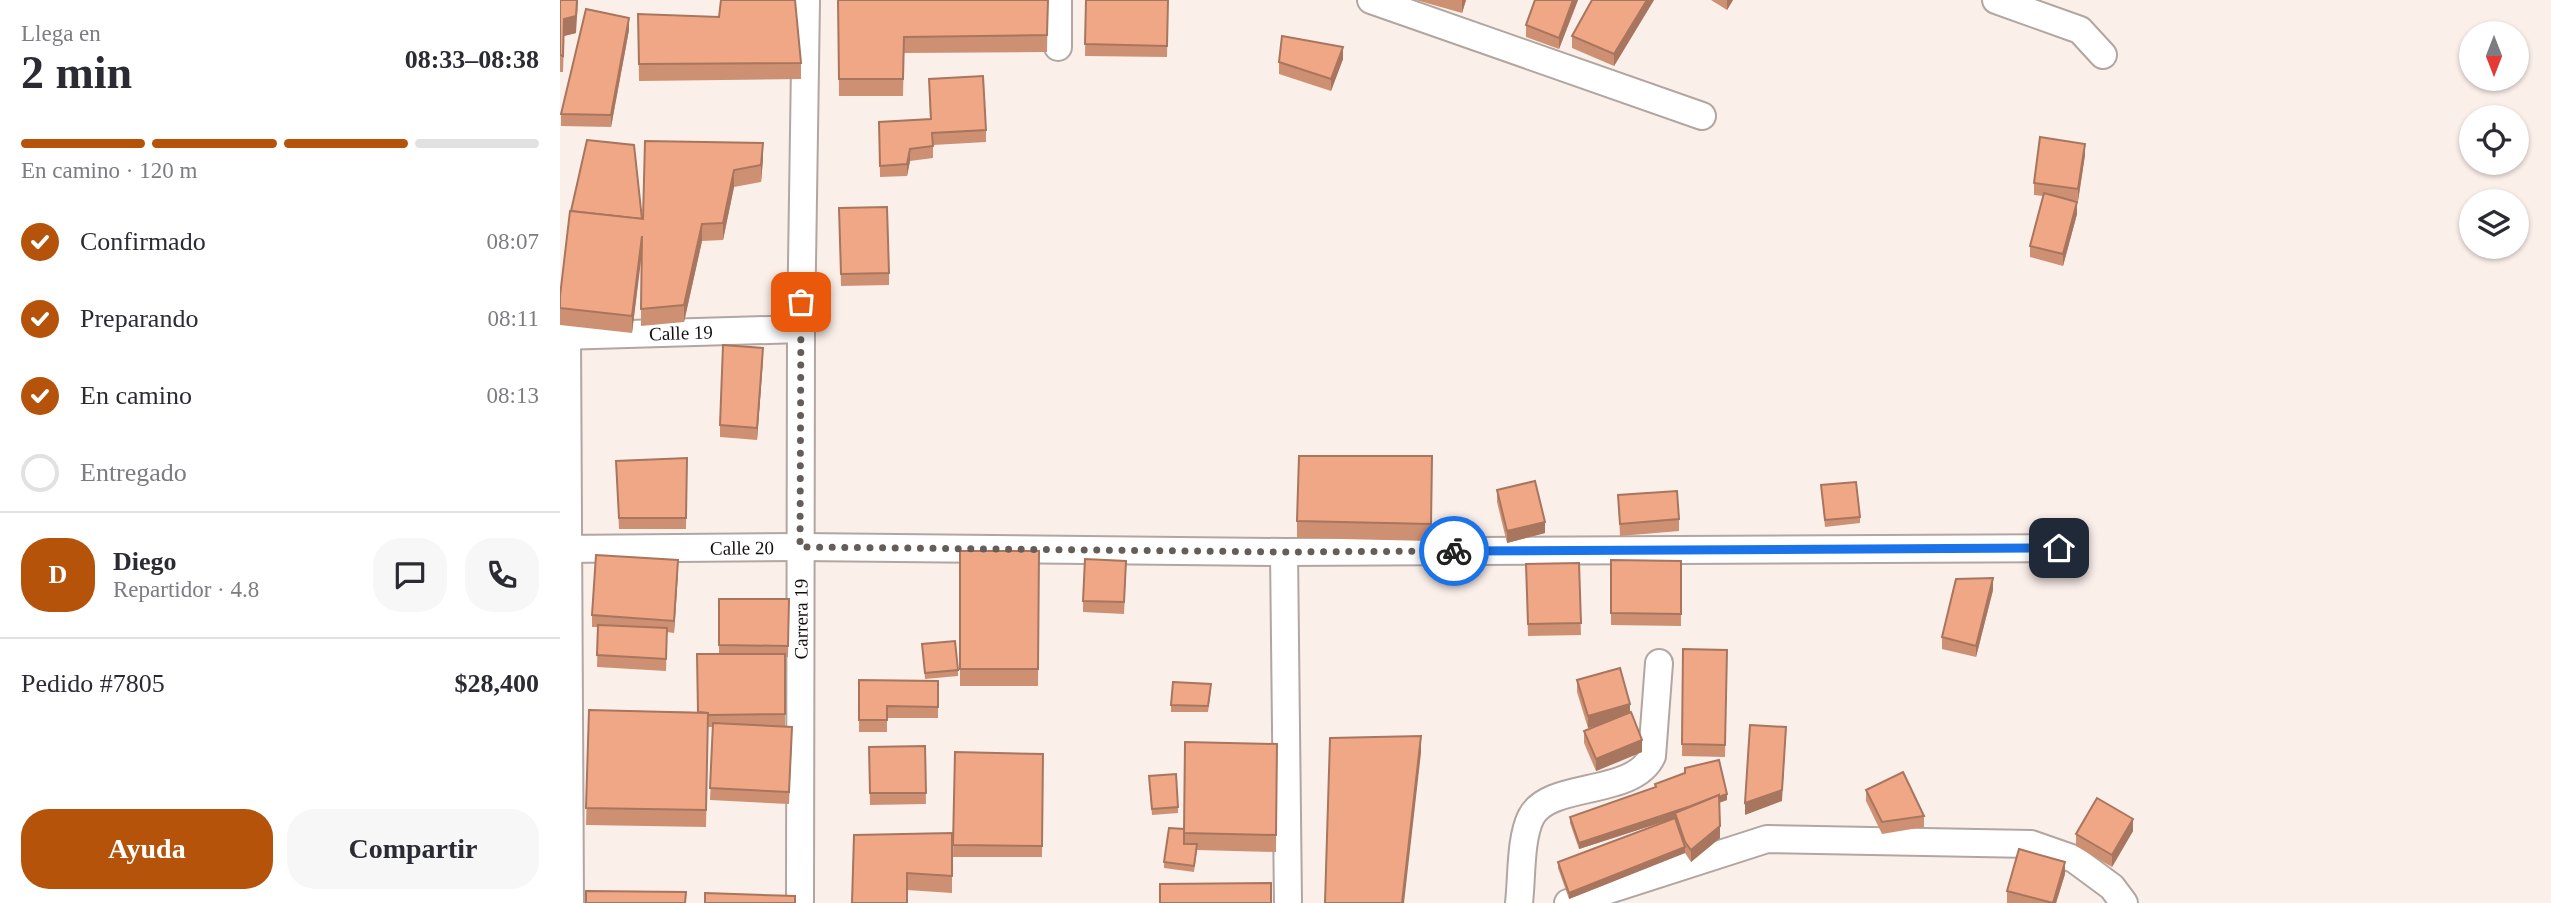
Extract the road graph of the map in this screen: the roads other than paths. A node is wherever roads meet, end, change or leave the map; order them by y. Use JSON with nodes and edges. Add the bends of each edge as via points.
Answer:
{"nodes":[{"id":1,"x":806,"y":0,"type":"edge"},
{"id":2,"x":1058,"y":0,"type":"edge"},
{"id":3,"x":1371,"y":0,"type":"edge"},
{"id":4,"x":1996,"y":0,"type":"edge"},
{"id":5,"x":1058,"y":47,"type":"dead end"},
{"id":6,"x":2103,"y":55,"type":"dead end"},
{"id":7,"x":1702,"y":116,"type":"dead end"},
{"id":8,"x":800,"y":329,"type":"junction"},
{"id":9,"x":563,"y":336,"type":"edge"},
{"id":10,"x":800,"y":547,"type":"junction"},
{"id":11,"x":2059,"y":548,"type":"dead end"},
{"id":12,"x":564,"y":550,"type":"edge"},
{"id":13,"x":1284,"y":552,"type":"junction"},
{"id":14,"x":1659,"y":663,"type":"dead end"},
{"id":15,"x":570,"y":903,"type":"edge"},
{"id":16,"x":800,"y":903,"type":"edge"},
{"id":17,"x":1288,"y":903,"type":"edge"},
{"id":18,"x":1519,"y":903,"type":"edge"},
{"id":19,"x":1568,"y":903,"type":"edge"},
{"id":20,"x":2124,"y":903,"type":"edge"}],
"edges":[{"from":1,"to":8,"type":"street","name":"Carrera 19"},
{"from":2,"to":5,"type":"street"},
{"from":3,"to":7,"type":"street"},
{"from":4,"to":6,"type":"street","via":[[2080,30]]},
{"from":8,"to":9,"type":"street","name":"Calle 19"},
{"from":8,"to":10,"type":"street","name":"Carrera 19"},
{"from":9,"to":12,"type":"street"},
{"from":10,"to":12,"type":"street","name":"Calle 20"},
{"from":10,"to":13,"type":"street","name":"Calle 20"},
{"from":10,"to":16,"type":"street","name":"Carrera 19"},
{"from":11,"to":13,"type":"street","name":"Calle 20"},
{"from":12,"to":15,"type":"street"},
{"from":13,"to":17,"type":"street"},
{"from":14,"to":18,"type":"street","via":[[1652,756],[1647,766],[1622,780],[1546,802],[1532,815]]},
{"from":19,"to":20,"type":"street","via":[[1767,839],[2031,844],[2074,859],[2112,887]]}]}
